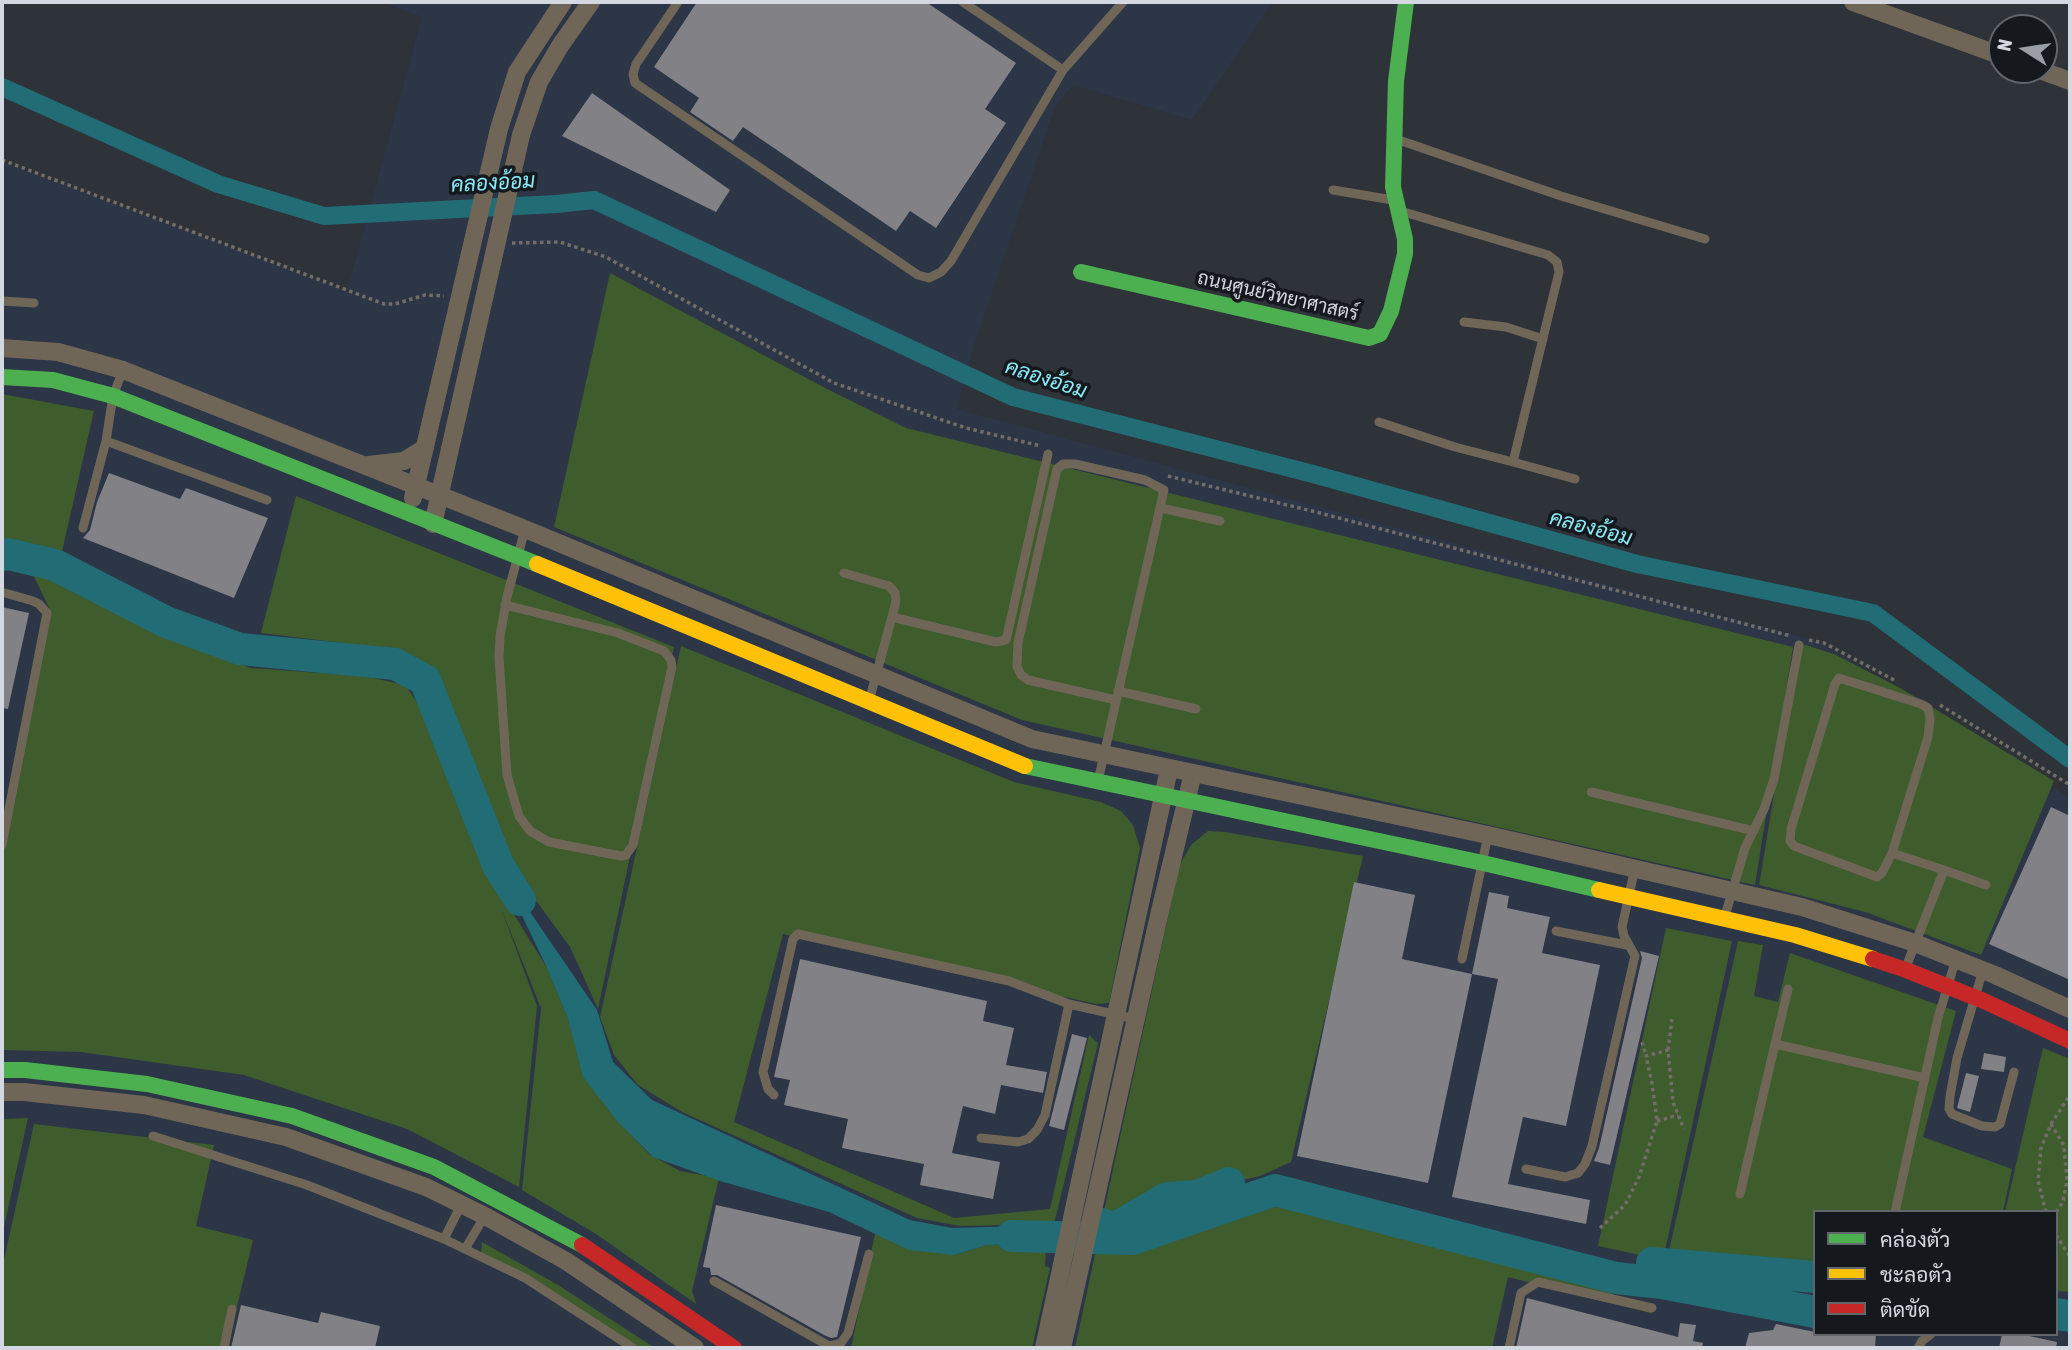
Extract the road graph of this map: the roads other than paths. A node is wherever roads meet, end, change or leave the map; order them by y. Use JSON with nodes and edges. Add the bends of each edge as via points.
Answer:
{"nodes":[{"id":1,"x":562,"y":2,"type":"edge"},
{"id":2,"x":591,"y":2,"type":"edge"},
{"id":3,"x":678,"y":2,"type":"edge"},
{"id":4,"x":963,"y":2,"type":"edge"},
{"id":5,"x":1123,"y":2,"type":"edge"},
{"id":6,"x":1406,"y":2,"type":"edge"},
{"id":7,"x":1853,"y":2,"type":"edge"},
{"id":8,"x":1988,"y":51,"type":"edge"},
{"id":9,"x":1063,"y":70,"type":"junction"},
{"id":10,"x":1394,"y":139,"type":"junction"},
{"id":11,"x":1333,"y":190,"type":"dead end"},
{"id":12,"x":1397,"y":206,"type":"junction"},
{"id":13,"x":1704,"y":239,"type":"dead end"},
{"id":14,"x":1081,"y":272,"type":"dead end"},
{"id":15,"x":2,"y":301,"type":"edge"},
{"id":16,"x":34,"y":303,"type":"dead end"},
{"id":17,"x":1464,"y":322,"type":"dead end"},
{"id":18,"x":1544,"y":339,"type":"junction"},
{"id":19,"x":2,"y":348,"type":"edge"},
{"id":20,"x":123,"y":370,"type":"junction"},
{"id":21,"x":2,"y":377,"type":"edge"},
{"id":22,"x":113,"y":396,"type":"junction"},
{"id":23,"x":1379,"y":422,"type":"dead end"},
{"id":24,"x":106,"y":441,"type":"junction"},
{"id":25,"x":425,"y":448,"type":"junction"},
{"id":26,"x":1047,"y":451,"type":"road end"},
{"id":27,"x":447,"y":453,"type":"junction"},
{"id":28,"x":1513,"y":462,"type":"junction"},
{"id":29,"x":361,"y":465,"type":"junction"},
{"id":30,"x":1575,"y":479,"type":"dead end"},
{"id":31,"x":415,"y":487,"type":"junction"},
{"id":32,"x":438,"y":496,"type":"junction"},
{"id":33,"x":267,"y":500,"type":"dead end"},
{"id":34,"x":1161,"y":508,"type":"junction"},
{"id":35,"x":476,"y":511,"type":"junction"},
{"id":36,"x":409,"y":514,"type":"junction"},
{"id":37,"x":1220,"y":521,"type":"dead end"},
{"id":38,"x":433,"y":524,"type":"junction"},
{"id":39,"x":83,"y":528,"type":"dead end"},
{"id":40,"x":525,"y":529,"type":"junction"},
{"id":41,"x":518,"y":556,"type":"junction"},
{"id":42,"x":844,"y":573,"type":"dead end"},
{"id":43,"x":5,"y":593,"type":"dead end"},
{"id":44,"x":505,"y":605,"type":"junction"},
{"id":45,"x":892,"y":617,"type":"junction"},
{"id":46,"x":1799,"y":645,"type":"dead end"},
{"id":47,"x":876,"y":676,"type":"junction"},
{"id":48,"x":1117,"y":695,"type":"junction"},
{"id":49,"x":869,"y":703,"type":"junction"},
{"id":50,"x":1196,"y":709,"type":"dead end"},
{"id":51,"x":1103,"y":754,"type":"junction"},
{"id":52,"x":1169,"y":769,"type":"junction"},
{"id":53,"x":1193,"y":773,"type":"junction"},
{"id":54,"x":1098,"y":782,"type":"junction"},
{"id":55,"x":1591,"y":792,"type":"dead end"},
{"id":56,"x":1165,"y":797,"type":"junction"},
{"id":57,"x":1186,"y":802,"type":"junction"},
{"id":58,"x":1754,"y":831,"type":"junction"},
{"id":59,"x":1489,"y":835,"type":"junction"},
{"id":60,"x":2,"y":845,"type":"edge"},
{"id":61,"x":1892,"y":853,"type":"junction"},
{"id":62,"x":1483,"y":863,"type":"junction"},
{"id":63,"x":1635,"y":868,"type":"junction"},
{"id":64,"x":1944,"y":870,"type":"junction"},
{"id":65,"x":1986,"y":886,"type":"dead end"},
{"id":66,"x":1732,"y":890,"type":"junction"},
{"id":67,"x":1630,"y":896,"type":"junction"},
{"id":68,"x":1724,"y":918,"type":"junction"},
{"id":69,"x":1556,"y":931,"type":"dead end"},
{"id":70,"x":1915,"y":943,"type":"junction"},
{"id":71,"x":1627,"y":945,"type":"junction"},
{"id":72,"x":1462,"y":959,"type":"dead end"},
{"id":73,"x":1955,"y":959,"type":"junction"},
{"id":74,"x":1906,"y":970,"type":"junction"},
{"id":75,"x":1983,"y":970,"type":"junction"},
{"id":76,"x":1947,"y":987,"type":"junction"},
{"id":77,"x":1788,"y":989,"type":"dead end"},
{"id":78,"x":1973,"y":996,"type":"junction"},
{"id":79,"x":1069,"y":1004,"type":"junction"},
{"id":80,"x":2070,"y":1009,"type":"edge"},
{"id":81,"x":1116,"y":1015,"type":"junction"},
{"id":82,"x":1135,"y":1019,"type":"junction"},
{"id":83,"x":2070,"y":1041,"type":"edge"},
{"id":84,"x":1775,"y":1044,"type":"junction"},
{"id":85,"x":2,"y":1070,"type":"edge"},
{"id":86,"x":2014,"y":1072,"type":"dead end"},
{"id":87,"x":1925,"y":1078,"type":"junction"},
{"id":88,"x":2,"y":1092,"type":"edge"},
{"id":89,"x":774,"y":1095,"type":"dead end"},
{"id":90,"x":153,"y":1136,"type":"dead end"},
{"id":91,"x":981,"y":1138,"type":"dead end"},
{"id":92,"x":1526,"y":1169,"type":"dead end"},
{"id":93,"x":472,"y":1185,"type":"junction"},
{"id":94,"x":1740,"y":1194,"type":"dead end"},
{"id":95,"x":495,"y":1198,"type":"junction"},
{"id":96,"x":1085,"y":1204,"type":"junction"},
{"id":97,"x":460,"y":1205,"type":"junction"},
{"id":98,"x":1895,"y":1210,"type":"edge"},
{"id":99,"x":485,"y":1216,"type":"junction"},
{"id":100,"x":444,"y":1240,"type":"junction"},
{"id":101,"x":465,"y":1249,"type":"junction"},
{"id":102,"x":869,"y":1254,"type":"dead end"},
{"id":103,"x":1074,"y":1256,"type":"junction"},
{"id":104,"x":714,"y":1281,"type":"dead end"},
{"id":105,"x":1652,"y":1308,"type":"dead end"},
{"id":106,"x":232,"y":1309,"type":"dead end"},
{"id":107,"x":829,"y":1347,"type":"edge"},
{"id":108,"x":224,"y":1348,"type":"edge"},
{"id":109,"x":633,"y":1348,"type":"edge"},
{"id":110,"x":695,"y":1348,"type":"edge"},
{"id":111,"x":734,"y":1348,"type":"edge"},
{"id":112,"x":1044,"y":1348,"type":"edge"},
{"id":113,"x":1062,"y":1348,"type":"edge"},
{"id":114,"x":1509,"y":1348,"type":"edge"}],
"edges":[{"from":1,"to":25,"type":"street","via":[[517,72],[499,129]]},
{"from":2,"to":27,"type":"street","via":[[539,82],[521,135]]},
{"from":3,"to":9,"type":"lane","via":[[636,64],[635,83],[918,275],[929,278],[951,261]]},
{"from":4,"to":9,"type":"lane"},
{"from":5,"to":9,"type":"lane"},
{"from":6,"to":10,"type":"street","name":"ถนนศูนย์วิทยาศาสตร์"},
{"from":7,"to":8,"type":"street"},
{"from":10,"to":12,"type":"street","name":"ถนนศูนย์วิทยาศาสตร์"},
{"from":10,"to":13,"type":"lane"},
{"from":11,"to":12,"type":"lane"},
{"from":12,"to":14,"type":"street","name":"ถนนศูนย์วิทยาศาสตร์","via":[[1405,239],[1400,279],[1385,327],[1369,338]]},
{"from":12,"to":18,"type":"lane","via":[[1548,255],[1557,262],[1559,272]]},
{"from":15,"to":16,"type":"lane"},
{"from":17,"to":18,"type":"lane","via":[[1506,327]]},
{"from":18,"to":28,"type":"lane"},
{"from":19,"to":20,"type":"street","via":[[58,352]]},
{"from":20,"to":22,"type":"lane"},
{"from":20,"to":29,"type":"street"},
{"from":21,"to":22,"type":"street","via":[[53,380]]},
{"from":22,"to":24,"type":"lane"},
{"from":22,"to":36,"type":"street"},
{"from":23,"to":28,"type":"lane"},
{"from":24,"to":33,"type":"lane"},
{"from":24,"to":39,"type":"lane"},
{"from":25,"to":29,"type":"street","via":[[404,461]]},
{"from":25,"to":31,"type":"street"},
{"from":26,"to":45,"type":"lane","via":[[1006,639],[996,642]]},
{"from":27,"to":32,"type":"street"},
{"from":27,"to":35,"type":"street","via":[[452,483]]},
{"from":28,"to":30,"type":"lane"},
{"from":29,"to":31,"type":"street"},
{"from":31,"to":32,"type":"street"},
{"from":31,"to":36,"type":"street"},
{"from":32,"to":35,"type":"street"},
{"from":32,"to":38,"type":"street"},
{"from":34,"to":37,"type":"lane"},
{"from":34,"to":48,"type":"lane"},
{"from":34,"to":48,"type":"lane","via":[[1164,490],[1145,480],[1075,464],[1057,469],[1018,643],[1017,666],[1028,680]]},
{"from":35,"to":40,"type":"street"},
{"from":36,"to":38,"type":"street"},
{"from":38,"to":41,"type":"street"},
{"from":40,"to":41,"type":"lane"},
{"from":40,"to":47,"type":"street"},
{"from":41,"to":44,"type":"lane"},
{"from":41,"to":49,"type":"street"},
{"from":42,"to":45,"type":"lane","via":[[889,586],[896,601]]},
{"from":43,"to":60,"type":"lane","via":[[40,604],[47,613]]},
{"from":44,"to":44,"type":"lane","via":[[500,691],[507,775],[519,816],[530,831],[549,842],[626,855],[634,845],[671,660],[664,651],[618,633]]},
{"from":45,"to":47,"type":"lane"},
{"from":46,"to":58,"type":"lane","via":[[1774,779]]},
{"from":47,"to":49,"type":"lane"},
{"from":47,"to":51,"type":"street","via":[[1032,739]]},
{"from":48,"to":50,"type":"lane"},
{"from":48,"to":51,"type":"lane"},
{"from":49,"to":54,"type":"street","via":[[1024,766]]},
{"from":51,"to":52,"type":"street"},
{"from":51,"to":54,"type":"lane"},
{"from":52,"to":53,"type":"street"},
{"from":52,"to":56,"type":"street"},
{"from":53,"to":57,"type":"street"},
{"from":53,"to":59,"type":"street"},
{"from":54,"to":56,"type":"street"},
{"from":55,"to":58,"type":"lane"},
{"from":56,"to":57,"type":"street"},
{"from":56,"to":81,"type":"street"},
{"from":57,"to":62,"type":"street"},
{"from":57,"to":82,"type":"street"},
{"from":58,"to":66,"type":"lane"},
{"from":59,"to":62,"type":"lane"},
{"from":59,"to":63,"type":"street"},
{"from":61,"to":61,"type":"lane","via":[[1877,877],[1790,841],[1839,678],[1928,708],[1928,737]]},
{"from":61,"to":64,"type":"lane"},
{"from":62,"to":67,"type":"street"},
{"from":62,"to":72,"type":"lane"},
{"from":63,"to":66,"type":"street"},
{"from":63,"to":67,"type":"lane"},
{"from":64,"to":65,"type":"lane"},
{"from":64,"to":70,"type":"lane"},
{"from":66,"to":68,"type":"lane"},
{"from":66,"to":70,"type":"street"},
{"from":67,"to":68,"type":"street"},
{"from":67,"to":71,"type":"lane","via":[[1622,927]]},
{"from":68,"to":74,"type":"street","via":[[1795,934]]},
{"from":69,"to":71,"type":"lane"},
{"from":70,"to":73,"type":"street"},
{"from":70,"to":74,"type":"lane"},
{"from":71,"to":92,"type":"lane","via":[[1635,956],[1585,1164],[1578,1173],[1565,1177]]},
{"from":73,"to":75,"type":"street"},
{"from":73,"to":76,"type":"lane"},
{"from":74,"to":76,"type":"street"},
{"from":75,"to":78,"type":"lane"},
{"from":75,"to":80,"type":"street"},
{"from":76,"to":78,"type":"street"},
{"from":76,"to":87,"type":"lane"},
{"from":77,"to":84,"type":"lane"},
{"from":78,"to":83,"type":"street"},
{"from":78,"to":86,"type":"lane","via":[[1952,1084],[1952,1114],[1982,1126],[2000,1124]]},
{"from":79,"to":81,"type":"lane"},
{"from":79,"to":89,"type":"lane","via":[[1009,981],[798,934],[793,939],[763,1072]]},
{"from":79,"to":91,"type":"lane","via":[[1045,1115],[1037,1130],[1018,1142]]},
{"from":81,"to":82,"type":"lane"},
{"from":81,"to":96,"type":"street"},
{"from":82,"to":96,"type":"street"},
{"from":84,"to":87,"type":"lane"},
{"from":84,"to":94,"type":"lane"},
{"from":85,"to":93,"type":"street","via":[[147,1084],[292,1116]]},
{"from":87,"to":98,"type":"lane"},
{"from":88,"to":97,"type":"street","via":[[144,1105],[286,1137],[426,1186]]},
{"from":90,"to":100,"type":"lane","via":[[307,1185]]},
{"from":93,"to":95,"type":"street"},
{"from":93,"to":97,"type":"lane"},
{"from":95,"to":99,"type":"lane"},
{"from":95,"to":111,"type":"street","via":[[578,1242]]},
{"from":96,"to":103,"type":"street"},
{"from":97,"to":99,"type":"street"},
{"from":97,"to":100,"type":"lane"},
{"from":99,"to":101,"type":"lane"},
{"from":99,"to":110,"type":"street","via":[[566,1261]]},
{"from":100,"to":101,"type":"lane"},
{"from":101,"to":109,"type":"lane","via":[[525,1278]]},
{"from":102,"to":107,"type":"lane","via":[[848,1333],[841,1343]]},
{"from":103,"to":112,"type":"street"},
{"from":103,"to":113,"type":"street"},
{"from":104,"to":107,"type":"lane"},
{"from":105,"to":114,"type":"lane","via":[[1538,1282],[1521,1293]]},
{"from":106,"to":108,"type":"lane"}]}
